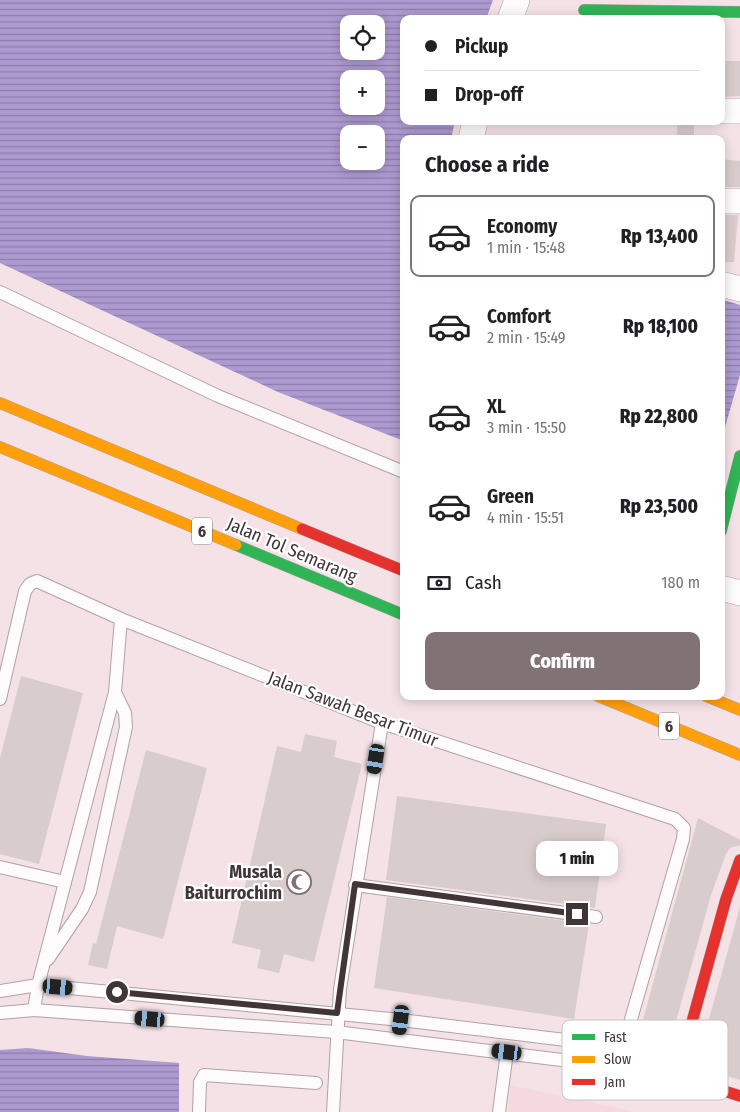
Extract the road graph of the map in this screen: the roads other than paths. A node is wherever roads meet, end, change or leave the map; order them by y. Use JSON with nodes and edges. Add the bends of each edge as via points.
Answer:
{"nodes":[{"id":1,"x":517,"y":0,"type":"edge"},
{"id":2,"x":584,"y":10,"type":"dead end"},
{"id":3,"x":740,"y":12,"type":"edge"},
{"id":4,"x":511,"y":15,"type":"edge"},
{"id":5,"x":725,"y":111,"type":"edge"},
{"id":6,"x":740,"y":111,"type":"edge"},
{"id":7,"x":725,"y":201,"type":"edge"},
{"id":8,"x":740,"y":201,"type":"edge"},
{"id":9,"x":725,"y":285,"type":"edge"},
{"id":10,"x":740,"y":289,"type":"edge"},
{"id":11,"x":0,"y":292,"type":"edge"},
{"id":12,"x":0,"y":403,"type":"edge"},
{"id":13,"x":0,"y":447,"type":"edge"},
{"id":14,"x":740,"y":456,"type":"edge"},
{"id":15,"x":400,"y":470,"type":"edge"},
{"id":16,"x":725,"y":515,"type":"edge"},
{"id":17,"x":400,"y":569,"type":"edge"},
{"id":18,"x":725,"y":589,"type":"edge"},
{"id":19,"x":740,"y":593,"type":"edge"},
{"id":20,"x":400,"y":613,"type":"edge"},
{"id":21,"x":122,"y":619,"type":"junction"},
{"id":22,"x":115,"y":692,"type":"junction"},
{"id":23,"x":0,"y":698,"type":"edge"},
{"id":24,"x":608,"y":700,"type":"edge"},
{"id":25,"x":716,"y":700,"type":"edge"},
{"id":26,"x":740,"y":710,"type":"edge"},
{"id":27,"x":382,"y":723,"type":"junction"},
{"id":28,"x":740,"y":755,"type":"edge"},
{"id":29,"x":91,"y":784,"type":"junction"},
{"id":30,"x":111,"y":792,"type":"junction"},
{"id":31,"x":740,"y":860,"type":"edge"},
{"id":32,"x":0,"y":867,"type":"edge"},
{"id":33,"x":65,"y":882,"type":"junction"},
{"id":34,"x":355,"y":884,"type":"junction"},
{"id":35,"x":596,"y":917,"type":"dead end"},
{"id":36,"x":42,"y":968,"type":"junction"},
{"id":37,"x":38,"y":985,"type":"junction"},
{"id":38,"x":0,"y":991,"type":"edge"},
{"id":39,"x":34,"y":1010,"type":"junction"},
{"id":40,"x":0,"y":1013,"type":"edge"},
{"id":41,"x":337,"y":1013,"type":"junction"},
{"id":42,"x":401,"y":1020,"type":"junction"},
{"id":43,"x":630,"y":1020,"type":"edge"},
{"id":44,"x":693,"y":1020,"type":"edge"},
{"id":45,"x":336,"y":1032,"type":"junction"},
{"id":46,"x":398,"y":1040,"type":"junction"},
{"id":47,"x":562,"y":1040,"type":"edge"},
{"id":48,"x":507,"y":1052,"type":"junction"},
{"id":49,"x":562,"y":1059,"type":"edge"},
{"id":50,"x":316,"y":1083,"type":"dead end"},
{"id":51,"x":728,"y":1092,"type":"edge"},
{"id":52,"x":740,"y":1096,"type":"edge"},
{"id":53,"x":199,"y":1112,"type":"edge"},
{"id":54,"x":333,"y":1112,"type":"edge"},
{"id":55,"x":499,"y":1112,"type":"edge"}],
"edges":[{"from":1,"to":4,"type":"street"},
{"from":2,"to":3,"type":"main road"},
{"from":5,"to":6,"type":"street"},
{"from":7,"to":8,"type":"street"},
{"from":9,"to":10,"type":"street"},
{"from":11,"to":15,"type":"lane","via":[[218,396]]},
{"from":12,"to":17,"type":"main road","name":"Jalan Tol Semarang","number":"6"},
{"from":13,"to":20,"type":"main road","name":"Jalan Tol Semarang","number":"6"},
{"from":14,"to":16,"type":"main road"},
{"from":18,"to":19,"type":"street"},
{"from":21,"to":22,"type":"lane"},
{"from":21,"to":23,"type":"lane","name":"Jalan Sawah Besar Timur","via":[[37,581],[30,584],[25,591]]},
{"from":21,"to":27,"type":"lane","name":"Jalan Sawah Besar Timur"},
{"from":22,"to":29,"type":"lane"},
{"from":22,"to":30,"type":"lane","via":[[125,713],[126,727]]},
{"from":24,"to":28,"type":"main road","number":"6"},
{"from":25,"to":26,"type":"main road"},
{"from":27,"to":34,"type":"lane"},
{"from":27,"to":43,"type":"lane","name":"Jalan Sawah Besar Timur","via":[[675,819],[684,828]]},
{"from":29,"to":30,"type":"lane"},
{"from":29,"to":33,"type":"lane"},
{"from":30,"to":36,"type":"lane","via":[[90,892]]},
{"from":31,"to":44,"type":"main road"},
{"from":32,"to":33,"type":"lane"},
{"from":33,"to":36,"type":"lane"},
{"from":34,"to":35,"type":"lane"},
{"from":34,"to":41,"type":"lane"},
{"from":36,"to":37,"type":"lane"},
{"from":37,"to":38,"type":"lane"},
{"from":37,"to":39,"type":"lane"},
{"from":37,"to":41,"type":"lane"},
{"from":39,"to":40,"type":"lane"},
{"from":39,"to":45,"type":"lane"},
{"from":41,"to":42,"type":"lane"},
{"from":41,"to":45,"type":"lane"},
{"from":42,"to":46,"type":"lane"},
{"from":42,"to":47,"type":"lane"},
{"from":45,"to":46,"type":"lane"},
{"from":45,"to":54,"type":"lane"},
{"from":46,"to":48,"type":"lane"},
{"from":48,"to":49,"type":"lane"},
{"from":48,"to":55,"type":"lane"},
{"from":50,"to":53,"type":"lane","via":[[204,1075],[200,1082]]},
{"from":51,"to":52,"type":"main road"}]}
